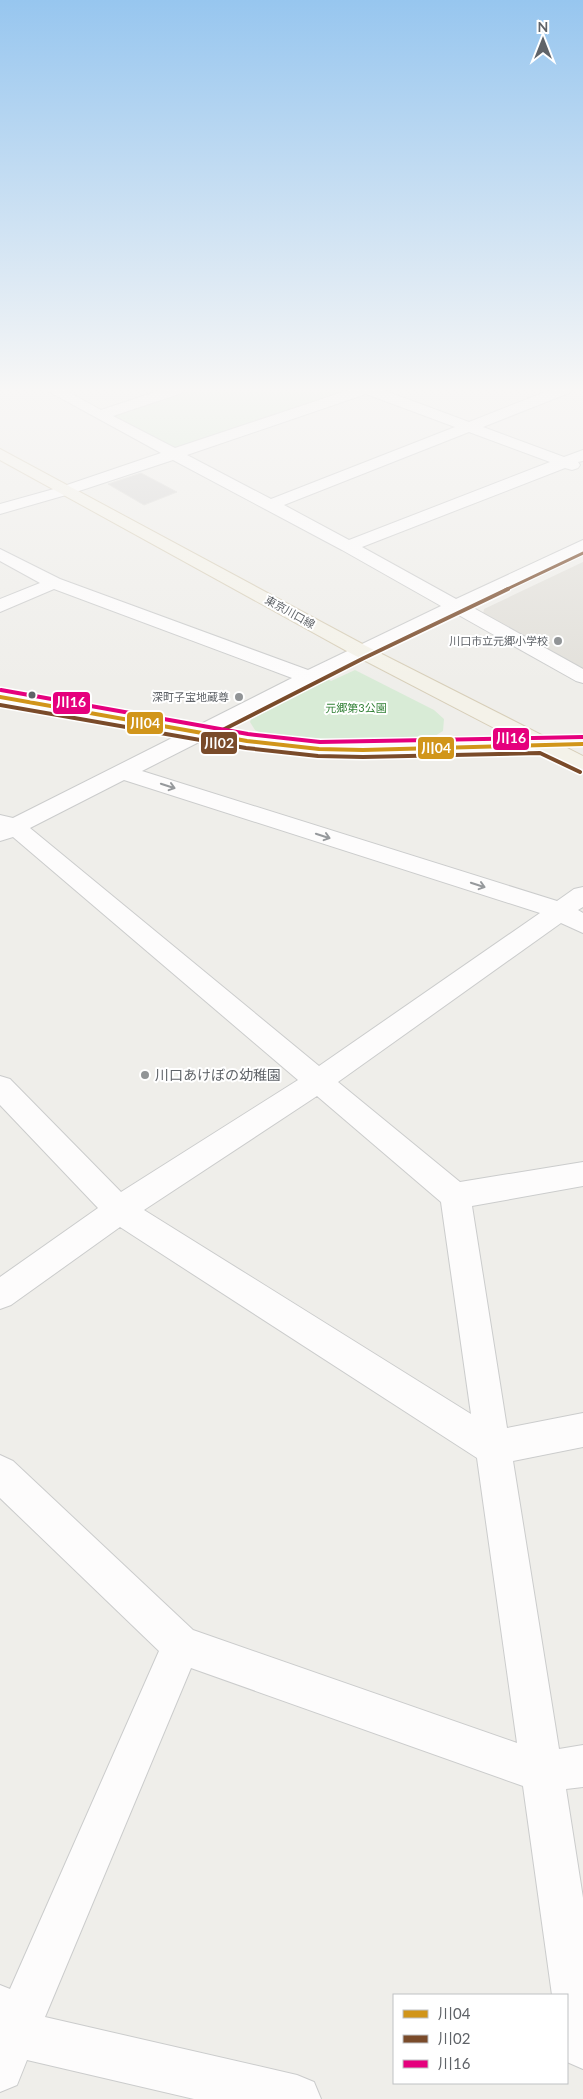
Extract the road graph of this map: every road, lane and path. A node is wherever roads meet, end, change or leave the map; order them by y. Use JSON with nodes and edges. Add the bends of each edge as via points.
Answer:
{"nodes":[{"id":1,"x":63,"y":488,"type":"edge"},
{"id":2,"x":73,"y":488,"type":"edge"},
{"id":3,"x":238,"y":488,"type":"edge"},
{"id":4,"x":314,"y":488,"type":"edge"},
{"id":5,"x":497,"y":488,"type":"edge"},
{"id":6,"x":67,"y":490,"type":"junction"},
{"id":7,"x":270,"y":505,"type":"junction"},
{"id":8,"x":0,"y":509,"type":"edge"},
{"id":9,"x":583,"y":545,"type":"edge"},
{"id":10,"x":348,"y":546,"type":"junction"},
{"id":11,"x":0,"y":554,"type":"edge"},
{"id":12,"x":54,"y":583,"type":"junction"},
{"id":13,"x":455,"y":605,"type":"junction"},
{"id":14,"x":0,"y":606,"type":"edge"},
{"id":15,"x":361,"y":651,"type":"junction"},
{"id":16,"x":583,"y":677,"type":"edge"},
{"id":17,"x":310,"y":678,"type":"junction"},
{"id":18,"x":0,"y":697,"type":"edge"},
{"id":19,"x":200,"y":733,"type":"junction"},
{"id":20,"x":583,"y":744,"type":"edge"},
{"id":21,"x":542,"y":745,"type":"junction"},
{"id":22,"x":583,"y":765,"type":"edge"},
{"id":23,"x":122,"y":772,"type":"junction"},
{"id":24,"x":5,"y":828,"type":"edge"},
{"id":25,"x":583,"y":895,"type":"edge"},
{"id":26,"x":572,"y":918,"type":"edge"},
{"id":27,"x":318,"y":1082,"type":"junction"},
{"id":28,"x":0,"y":1087,"type":"edge"},
{"id":29,"x":583,"y":1174,"type":"edge"},
{"id":30,"x":455,"y":1196,"type":"junction"},
{"id":31,"x":119,"y":1210,"type":"junction"},
{"id":32,"x":0,"y":1295,"type":"edge"},
{"id":33,"x":583,"y":1430,"type":"edge"},
{"id":34,"x":493,"y":1448,"type":"junction"},
{"id":35,"x":0,"y":1473,"type":"edge"},
{"id":36,"x":181,"y":1645,"type":"junction"},
{"id":37,"x":583,"y":1766,"type":"edge"},
{"id":38,"x":541,"y":1772,"type":"junction"},
{"id":39,"x":5,"y":2037,"type":"edge"},
{"id":40,"x":583,"y":2045,"type":"edge"},
{"id":41,"x":296,"y":2099,"type":"edge"}],
"edges":[{"from":1,"to":6,"type":"main road","name":"東京川口線"},
{"from":2,"to":6,"type":"street"},
{"from":3,"to":7,"type":"street"},
{"from":4,"to":7,"type":"street"},
{"from":5,"to":10,"type":"street"},
{"from":6,"to":8,"type":"street"},
{"from":6,"to":15,"type":"main road","name":"東京川口線"},
{"from":7,"to":10,"type":"street"},
{"from":9,"to":13,"type":"street"},
{"from":10,"to":13,"type":"street"},
{"from":11,"to":12,"type":"street"},
{"from":12,"to":14,"type":"street"},
{"from":12,"to":17,"type":"street"},
{"from":13,"to":15,"type":"street"},
{"from":13,"to":16,"type":"street"},
{"from":15,"to":17,"type":"street"},
{"from":15,"to":21,"type":"main road","name":"東京川口線"},
{"from":17,"to":19,"type":"street"},
{"from":18,"to":19,"type":"street"},
{"from":19,"to":21,"type":"street","via":[[337,750]]},
{"from":19,"to":23,"type":"street"},
{"from":20,"to":21,"type":"main road"},
{"from":21,"to":22,"type":"main road","name":"東京川口線"},
{"from":23,"to":24,"type":"street"},
{"from":23,"to":26,"type":"street","one_way":true},
{"from":24,"to":27,"type":"street"},
{"from":25,"to":26,"type":"street"},
{"from":26,"to":27,"type":"street"},
{"from":27,"to":30,"type":"street"},
{"from":27,"to":31,"type":"street"},
{"from":28,"to":31,"type":"street"},
{"from":29,"to":30,"type":"street"},
{"from":30,"to":34,"type":"street"},
{"from":31,"to":32,"type":"street"},
{"from":31,"to":34,"type":"street"},
{"from":33,"to":34,"type":"street"},
{"from":34,"to":38,"type":"street"},
{"from":35,"to":36,"type":"street"},
{"from":36,"to":38,"type":"street"},
{"from":36,"to":39,"type":"street"},
{"from":37,"to":38,"type":"street"},
{"from":38,"to":40,"type":"street"},
{"from":39,"to":41,"type":"street"}]}
